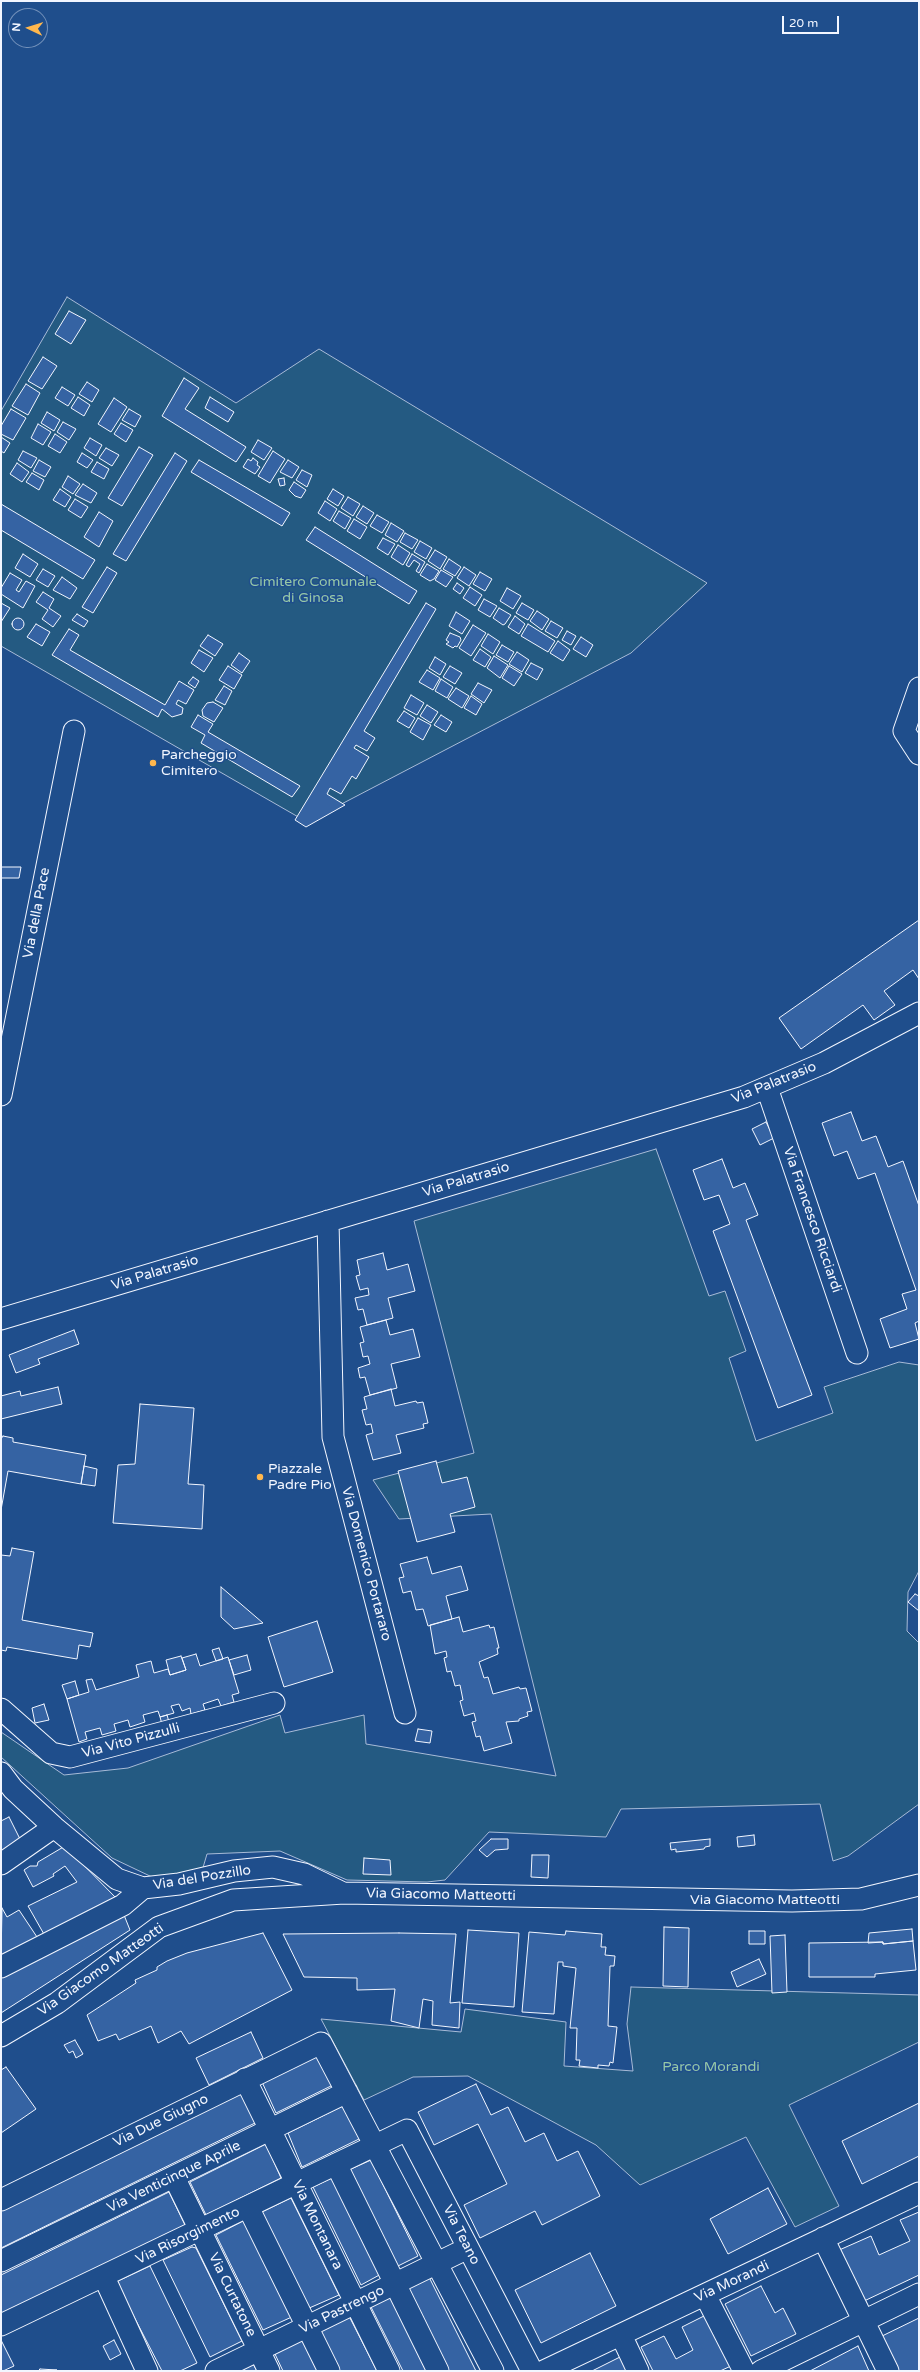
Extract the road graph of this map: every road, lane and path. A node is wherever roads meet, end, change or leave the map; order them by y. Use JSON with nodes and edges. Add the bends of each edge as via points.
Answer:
{"nodes":[{"id":1,"x":919,"y":688,"type":"edge"},
{"id":2,"x":74,"y":731,"type":"dead end"},
{"id":3,"x":919,"y":754,"type":"edge"},
{"id":4,"x":919,"y":1013,"type":"edge"},
{"id":5,"x":766,"y":1088,"type":"junction"},
{"id":6,"x":1,"y":1095,"type":"edge"},
{"id":7,"x":328,"y":1221,"type":"junction"},
{"id":8,"x":1,"y":1319,"type":"edge"},
{"id":9,"x":857,"y":1353,"type":"dead end"},
{"id":10,"x":274,"y":1704,"type":"dead end"},
{"id":11,"x":1,"y":1709,"type":"edge"},
{"id":12,"x":405,"y":1713,"type":"dead end"},
{"id":13,"x":5,"y":1786,"type":"edge"},
{"id":14,"x":54,"y":1827,"type":"junction"},
{"id":15,"x":1,"y":1864,"type":"edge"},
{"id":16,"x":919,"y":1885,"type":"edge"},
{"id":17,"x":143,"y":1888,"type":"junction"},
{"id":18,"x":344,"y":1893,"type":"junction"},
{"id":19,"x":1,"y":1967,"type":"edge"},
{"id":20,"x":1,"y":2036,"type":"edge"},
{"id":21,"x":245,"y":2079,"type":"junction"},
{"id":22,"x":347,"y":2092,"type":"junction"},
{"id":23,"x":270,"y":2130,"type":"junction"},
{"id":24,"x":375,"y":2145,"type":"junction"},
{"id":25,"x":336,"y":2164,"type":"junction"},
{"id":26,"x":174,"y":2177,"type":"junction"},
{"id":27,"x":296,"y":2183,"type":"junction"},
{"id":28,"x":919,"y":2193,"type":"edge"},
{"id":29,"x":1,"y":2200,"type":"edge"},
{"id":30,"x":248,"y":2207,"type":"junction"},
{"id":31,"x":200,"y":2230,"type":"junction"},
{"id":32,"x":823,"y":2238,"type":"junction"},
{"id":33,"x":468,"y":2248,"type":"junction"},
{"id":34,"x":1,"y":2261,"type":"edge"},
{"id":35,"x":437,"y":2264,"type":"junction"},
{"id":36,"x":104,"y":2276,"type":"junction"},
{"id":37,"x":395,"y":2284,"type":"junction"},
{"id":38,"x":919,"y":2294,"type":"edge"},
{"id":39,"x":704,"y":2295,"type":"junction"},
{"id":40,"x":356,"y":2303,"type":"junction"},
{"id":41,"x":864,"y":2321,"type":"junction"},
{"id":42,"x":1,"y":2325,"type":"edge"},
{"id":43,"x":307,"y":2326,"type":"junction"},
{"id":44,"x":621,"y":2335,"type":"junction"},
{"id":45,"x":258,"y":2350,"type":"junction"},
{"id":46,"x":148,"y":2371,"type":"edge"},
{"id":47,"x":216,"y":2371,"type":"edge"},
{"id":48,"x":269,"y":2371,"type":"edge"},
{"id":49,"x":329,"y":2371,"type":"edge"},
{"id":50,"x":389,"y":2371,"type":"edge"},
{"id":51,"x":438,"y":2371,"type":"edge"},
{"id":52,"x":493,"y":2371,"type":"edge"},
{"id":53,"x":532,"y":2371,"type":"edge"},
{"id":54,"x":544,"y":2371,"type":"edge"},
{"id":55,"x":638,"y":2371,"type":"edge"},
{"id":56,"x":744,"y":2371,"type":"edge"},
{"id":57,"x":761,"y":2371,"type":"edge"},
{"id":58,"x":888,"y":2371,"type":"edge"}],
"edges":[{"from":1,"to":3,"type":"street","via":[[904,731]]},
{"from":2,"to":6,"type":"street","name":"Via della Pace"},
{"from":4,"to":5,"type":"street","name":"Via Palatrasio","via":[[824,1063]]},
{"from":5,"to":7,"type":"street","name":"Via Palatrasio","via":[[744,1097]]},
{"from":5,"to":9,"type":"street","name":"Via Francesco Ricciardi"},
{"from":7,"to":8,"type":"street","name":"Via Palatrasio"},
{"from":7,"to":12,"type":"street","name":"Via Domenico Portararo","via":[[334,1437]]},
{"from":10,"to":11,"type":"street","name":"Via Vito Pizzulli","via":[[70,1757],[51,1753]]},
{"from":13,"to":14,"type":"street","name":"Via del Pozzillo"},
{"from":14,"to":15,"type":"street"},
{"from":14,"to":17,"type":"street","name":"Via del Pozzillo","via":[[117,1879]]},
{"from":16,"to":18,"type":"street","name":"Via Giacomo Matteotti","via":[[861,1899],[792,1901]]},
{"from":17,"to":18,"type":"street","name":"Via del Pozzillo","via":[[179,1884],[234,1871],[273,1867],[304,1874]]},
{"from":17,"to":19,"type":"street","via":[[123,1905]]},
{"from":18,"to":20,"type":"street","name":"Via Giacomo Matteotti","via":[[233,1900],[159,1927],[57,2003]]},
{"from":21,"to":22,"type":"street","name":"Via Due Giugno","via":[[321,2043]]},
{"from":21,"to":23,"type":"street","name":"Via Montanara"},
{"from":21,"to":29,"type":"street","name":"Via Due Giugno"},
{"from":22,"to":23,"type":"street","name":"Via Venticinque Aprile"},
{"from":22,"to":24,"type":"street"},
{"from":23,"to":26,"type":"street","name":"Via Venticinque Aprile"},
{"from":23,"to":27,"type":"street","name":"Via Montanara"},
{"from":24,"to":25,"type":"street","name":"Via Risorgimento"},
{"from":24,"to":33,"type":"street","name":"Via Teano","via":[[406,2130]]},
{"from":24,"to":35,"type":"street"},
{"from":25,"to":27,"type":"street","name":"Via Risorgimento"},
{"from":25,"to":37,"type":"street"},
{"from":26,"to":31,"type":"street","name":"Via Curtatone"},
{"from":26,"to":34,"type":"street","name":"Via Venticinque Aprile"},
{"from":27,"to":30,"type":"street","name":"Via Risorgimento"},
{"from":27,"to":40,"type":"street","name":"Via Montanara"},
{"from":28,"to":32,"type":"street","name":"Via Morandi"},
{"from":30,"to":31,"type":"street","name":"Via Risorgimento"},
{"from":30,"to":43,"type":"street"},
{"from":31,"to":36,"type":"street","name":"Via Risorgimento"},
{"from":31,"to":45,"type":"street","name":"Via Curtatone"},
{"from":32,"to":39,"type":"street","name":"Via Morandi"},
{"from":32,"to":41,"type":"street"},
{"from":33,"to":35,"type":"street","name":"Via Pastrengo"},
{"from":33,"to":53,"type":"street","name":"Via Teano"},
{"from":35,"to":37,"type":"street","name":"Via Pastrengo"},
{"from":35,"to":52,"type":"street"},
{"from":36,"to":42,"type":"street","name":"Via Risorgimento"},
{"from":36,"to":46,"type":"street"},
{"from":37,"to":40,"type":"street","name":"Via Pastrengo"},
{"from":37,"to":51,"type":"street"},
{"from":38,"to":41,"type":"street"},
{"from":39,"to":44,"type":"street","name":"Via Morandi"},
{"from":39,"to":56,"type":"street"},
{"from":40,"to":43,"type":"street","name":"Via Pastrengo"},
{"from":40,"to":50,"type":"street","name":"Via Montanara"},
{"from":41,"to":57,"type":"street"},
{"from":41,"to":58,"type":"street"},
{"from":43,"to":45,"type":"street","name":"Via Pastrengo"},
{"from":43,"to":49,"type":"street"},
{"from":44,"to":54,"type":"street","name":"Via Morandi"},
{"from":44,"to":55,"type":"street"},
{"from":45,"to":47,"type":"street","name":"Via Pastrengo"},
{"from":45,"to":48,"type":"street","name":"Via Curtatone"}]}
